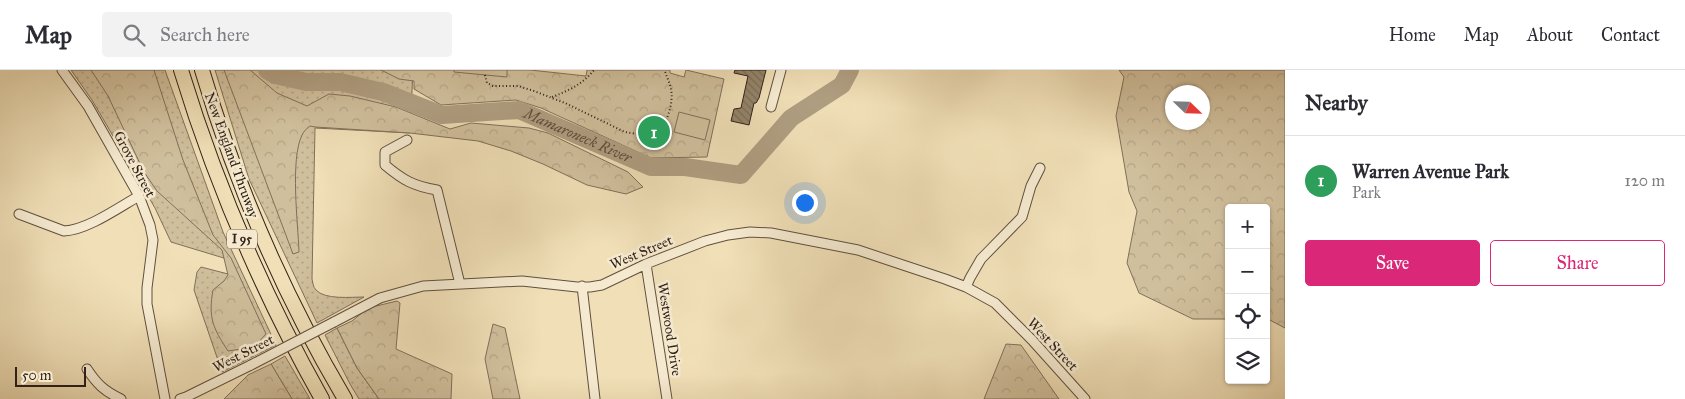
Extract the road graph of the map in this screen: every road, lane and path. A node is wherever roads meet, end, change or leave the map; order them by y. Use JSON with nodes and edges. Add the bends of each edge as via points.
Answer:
{"nodes":[{"id":1,"x":62,"y":70,"type":"edge"},
{"id":2,"x":181,"y":70,"type":"edge"},
{"id":3,"x":594,"y":70,"type":"edge"},
{"id":4,"x":665,"y":70,"type":"edge"},
{"id":5,"x":782,"y":70,"type":"edge"},
{"id":6,"x":202,"y":71,"type":"edge"},
{"id":7,"x":485,"y":74,"type":"dead end"},
{"id":8,"x":552,"y":98,"type":"junction"},
{"id":9,"x":771,"y":108,"type":"dead end"},
{"id":10,"x":407,"y":140,"type":"dead end"},
{"id":11,"x":1040,"y":168,"type":"dead end"},
{"id":12,"x":140,"y":196,"type":"junction"},
{"id":13,"x":19,"y":214,"type":"dead end"},
{"id":14,"x":646,"y":264,"type":"junction"},
{"id":15,"x":460,"y":284,"type":"junction"},
{"id":16,"x":582,"y":286,"type":"junction"},
{"id":17,"x":966,"y":287,"type":"junction"},
{"id":18,"x":87,"y":369,"type":"dead end"},
{"id":19,"x":121,"y":399,"type":"edge"},
{"id":20,"x":165,"y":399,"type":"edge"},
{"id":21,"x":180,"y":399,"type":"edge"},
{"id":22,"x":322,"y":399,"type":"edge"},
{"id":23,"x":345,"y":399,"type":"edge"},
{"id":24,"x":595,"y":399,"type":"edge"},
{"id":25,"x":666,"y":399,"type":"edge"},
{"id":26,"x":1085,"y":399,"type":"edge"}],
"edges":[{"from":1,"to":12,"type":"street","name":"Grove Street","via":[[88,106]]},
{"from":2,"to":22,"type":"highway","name":"New England Thruway","number":"I 95","via":[[244,244],[288,337]]},
{"from":3,"to":8,"type":"path","via":[[578,85]]},
{"from":4,"to":8,"type":"path","via":[[671,101],[664,127],[657,135],[625,132]]},
{"from":5,"to":9,"type":"street"},
{"from":6,"to":23,"type":"highway","name":"New England Thruway","number":"I 95","via":[[262,235],[306,328]]},
{"from":7,"to":8,"type":"path","via":[[487,83],[493,86],[518,86]]},
{"from":10,"to":15,"type":"street","via":[[385,152],[385,165],[417,186],[437,190]]},
{"from":11,"to":17,"type":"street","via":[[1022,217],[981,259]]},
{"from":12,"to":13,"type":"street","via":[[71,231],[64,232]]},
{"from":12,"to":20,"type":"street","name":"Grove Street","via":[[153,240],[147,304]]},
{"from":14,"to":16,"type":"street","name":"West Street","via":[[602,285]]},
{"from":14,"to":17,"type":"street","name":"West Street","via":[[728,235],[771,233],[858,250]]},
{"from":14,"to":25,"type":"street","name":"Westwood Drive"},
{"from":15,"to":16,"type":"street","name":"West Street","via":[[522,280]]},
{"from":15,"to":21,"type":"street","name":"West Street","bridge":true,"via":[[423,286],[380,298]]},
{"from":16,"to":24,"type":"street"},
{"from":17,"to":26,"type":"street","name":"West Street","via":[[995,303]]},
{"from":18,"to":19,"type":"street","via":[[96,383]]}]}
